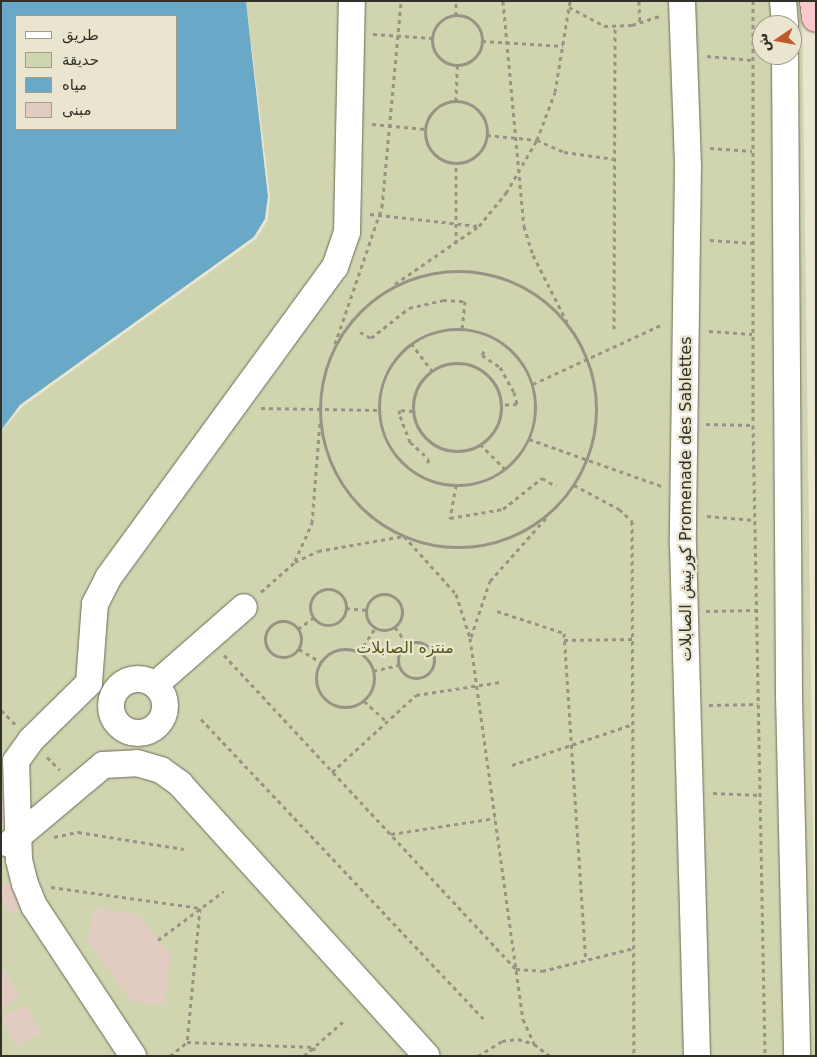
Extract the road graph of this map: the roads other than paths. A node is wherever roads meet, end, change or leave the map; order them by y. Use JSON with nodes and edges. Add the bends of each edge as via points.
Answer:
{"nodes":[{"id":1,"x":352,"y":1,"type":"edge"},
{"id":2,"x":784,"y":1,"type":"edge"},
{"id":3,"x":814,"y":1,"type":"edge"},
{"id":4,"x":676,"y":6,"type":"edge"},
{"id":5,"x":785,"y":15,"type":"edge"},
{"id":6,"x":816,"y":17,"type":"edge"},
{"id":7,"x":785,"y":65,"type":"edge"},
{"id":8,"x":244,"y":607,"type":"road end"},
{"id":9,"x":155,"y":685,"type":"junction"},
{"id":10,"x":134,"y":732,"type":"junction"},
{"id":11,"x":137,"y":763,"type":"junction"},
{"id":12,"x":10,"y":842,"type":"edge"},
{"id":13,"x":133,"y":1056,"type":"edge"},
{"id":14,"x":427,"y":1056,"type":"edge"},
{"id":15,"x":697,"y":1056,"type":"edge"},
{"id":16,"x":797,"y":1056,"type":"edge"}],
"edges":[{"from":1,"to":12,"type":"street","via":[[347,211],[345,242],[335,267],[108,578],[96,604],[89,683],[31,740],[16,761]]},
{"from":2,"to":5,"type":"street"},
{"from":3,"to":6,"type":"highway"},
{"from":4,"to":15,"type":"street","name":"كورنيش الصابلات Promenade des Sablettes","via":[[684,54],[687,147],[687,238],[676,326],[685,423],[685,611]]},
{"from":7,"to":16,"type":"street","via":[[789,696]]},
{"from":8,"to":9,"type":"street"},
{"from":9,"to":10,"type":"street","via":[[162,693],[163,713],[152,729]]},
{"from":9,"to":10,"type":"street","via":[[137,679],[127,681],[114,694],[115,720]]},
{"from":10,"to":11,"type":"street"},
{"from":11,"to":12,"type":"street","via":[[103,765],[88,774]]},
{"from":11,"to":14,"type":"street","via":[[161,770],[180,784]]},
{"from":12,"to":13,"type":"street","via":[[34,906]]}]}
